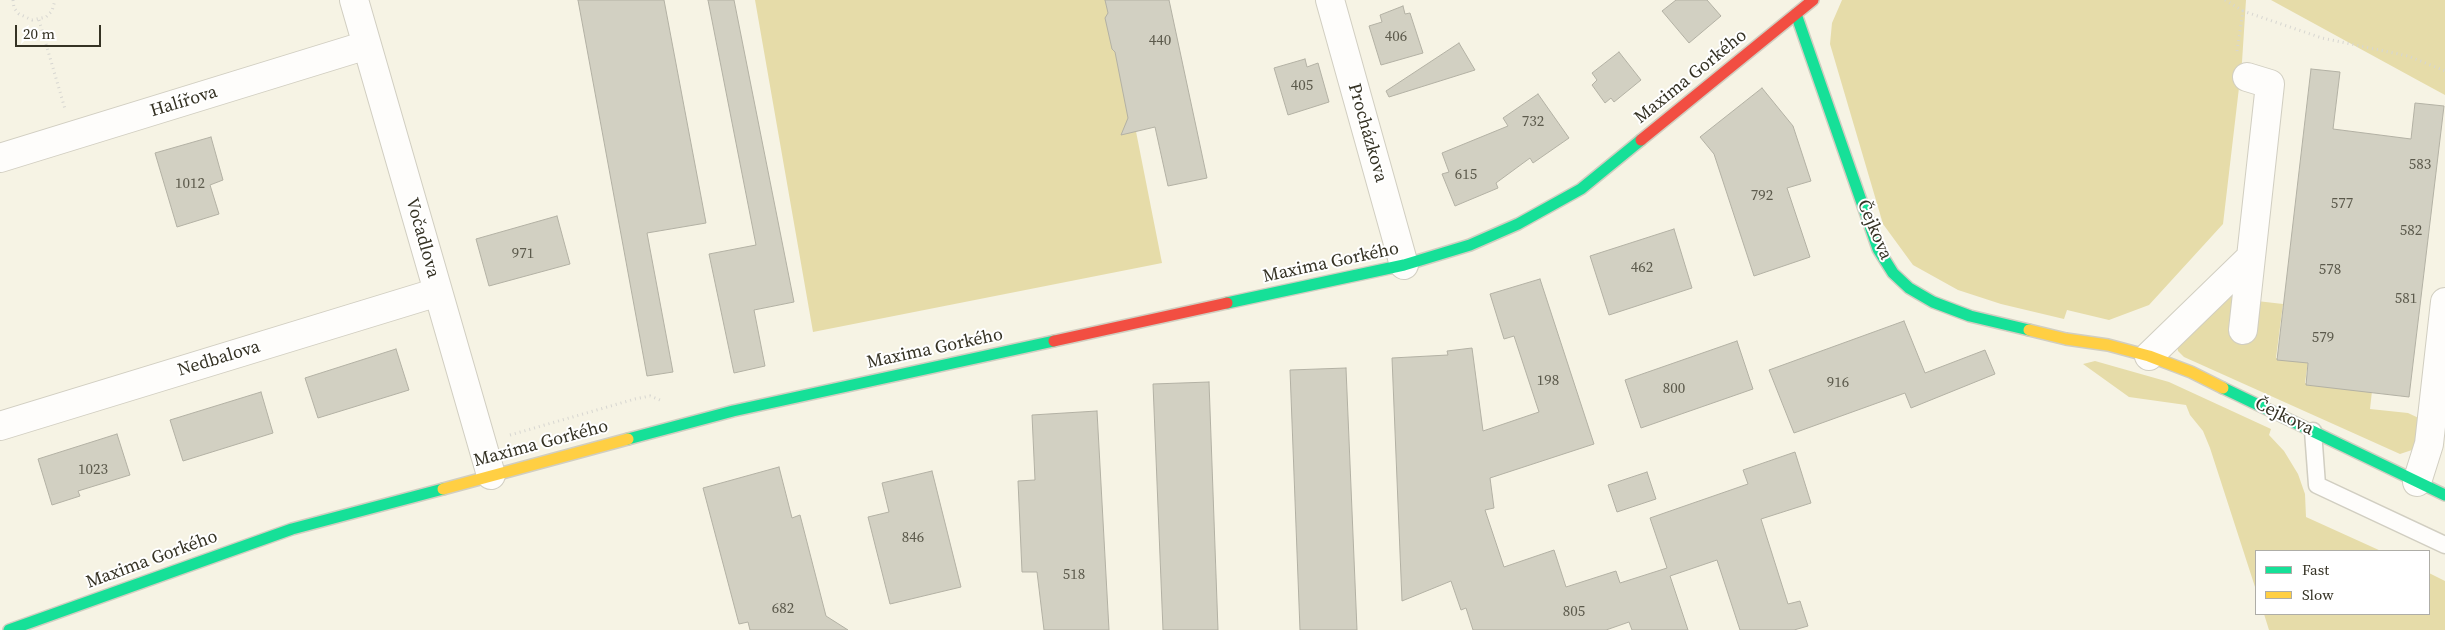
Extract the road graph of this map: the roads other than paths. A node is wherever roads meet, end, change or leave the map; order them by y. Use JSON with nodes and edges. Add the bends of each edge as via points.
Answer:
{"nodes":[{"id":1,"x":354,"y":0,"type":"edge"},
{"id":2,"x":1330,"y":0,"type":"edge"},
{"id":3,"x":1813,"y":0,"type":"edge"},
{"id":4,"x":1796,"y":14,"type":"junction"},
{"id":5,"x":367,"y":45,"type":"junction"},
{"id":6,"x":2247,"y":77,"type":"road end"},
{"id":7,"x":0,"y":158,"type":"edge"},
{"id":8,"x":2251,"y":257,"type":"junction"},
{"id":9,"x":1404,"y":265,"type":"junction"},
{"id":10,"x":438,"y":292,"type":"junction"},
{"id":11,"x":2445,"y":302,"type":"edge"},
{"id":12,"x":2244,"y":330,"type":"dead end"},
{"id":13,"x":2149,"y":356,"type":"junction"},
{"id":14,"x":0,"y":426,"type":"edge"},
{"id":15,"x":2313,"y":431,"type":"junction"},
{"id":16,"x":491,"y":475,"type":"junction"},
{"id":17,"x":2417,"y":482,"type":"junction"},
{"id":18,"x":2445,"y":495,"type":"edge"},
{"id":19,"x":2445,"y":546,"type":"edge"},
{"id":20,"x":8,"y":630,"type":"edge"}],
"edges":[{"from":1,"to":5,"type":"street","name":"Vočadlova"},
{"from":2,"to":9,"type":"street","name":"Procházkova"},
{"from":3,"to":4,"type":"street","name":"Maxima Gorkého"},
{"from":4,"to":9,"type":"street","name":"Maxima Gorkého","via":[[1581,189],[1518,224],[1470,245]]},
{"from":4,"to":13,"type":"street","name":"Čejkova","via":[[1878,248],[1899,278],[1933,302],[1970,316]]},
{"from":5,"to":7,"type":"street","name":"Halířova"},
{"from":5,"to":10,"type":"street","name":"Vočadlova"},
{"from":6,"to":8,"type":"street","via":[[2270,84]]},
{"from":8,"to":12,"type":"street"},
{"from":8,"to":13,"type":"street"},
{"from":9,"to":16,"type":"street","name":"Maxima Gorkého","via":[[733,411]]},
{"from":10,"to":14,"type":"street","name":"Nedbalova"},
{"from":10,"to":16,"type":"street","name":"Vočadlova"},
{"from":11,"to":17,"type":"street","via":[[2429,444]]},
{"from":13,"to":15,"type":"street","name":"Čejkova","via":[[2192,372]]},
{"from":15,"to":17,"type":"street","name":"Čejkova"},
{"from":15,"to":19,"type":"lane","via":[[2317,485]]},
{"from":16,"to":20,"type":"street","name":"Maxima Gorkého","via":[[292,529]]},
{"from":17,"to":18,"type":"street","name":"Čejkova"}]}
